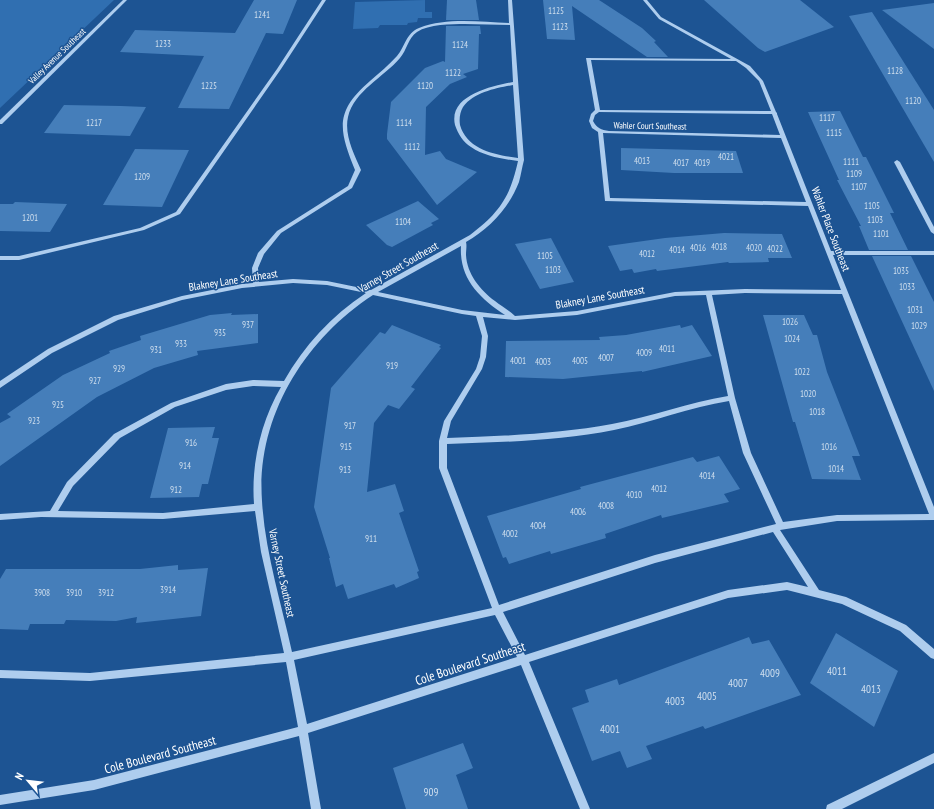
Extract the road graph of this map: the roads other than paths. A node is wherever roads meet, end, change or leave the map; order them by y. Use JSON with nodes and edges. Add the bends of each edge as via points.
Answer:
{"nodes":[{"id":1,"x":125,"y":0,"type":"edge"},
{"id":2,"x":324,"y":0,"type":"edge"},
{"id":3,"x":510,"y":0,"type":"edge"},
{"id":4,"x":646,"y":0,"type":"edge"},
{"id":5,"x":511,"y":24,"type":"junction"},
{"id":6,"x":738,"y":60,"type":"junction"},
{"id":7,"x":515,"y":83,"type":"junction"},
{"id":8,"x":598,"y":110,"type":"junction"},
{"id":9,"x":775,"y":113,"type":"junction"},
{"id":10,"x":0,"y":123,"type":"edge"},
{"id":11,"x":600,"y":132,"type":"junction"},
{"id":12,"x":784,"y":137,"type":"junction"},
{"id":13,"x":521,"y":160,"type":"junction"},
{"id":14,"x":896,"y":162,"type":"dead end"},
{"id":15,"x":810,"y":204,"type":"junction"},
{"id":16,"x":934,"y":232,"type":"edge"},
{"id":17,"x":464,"y":243,"type":"junction"},
{"id":18,"x":829,"y":253,"type":"junction"},
{"id":19,"x":934,"y":253,"type":"edge"},
{"id":20,"x":0,"y":258,"type":"edge"},
{"id":21,"x":256,"y":285,"type":"junction"},
{"id":22,"x":373,"y":291,"type":"junction"},
{"id":23,"x":708,"y":292,"type":"junction"},
{"id":24,"x":844,"y":292,"type":"junction"},
{"id":25,"x":479,"y":314,"type":"junction"},
{"id":26,"x":515,"y":318,"type":"junction"},
{"id":27,"x":285,"y":384,"type":"junction"},
{"id":28,"x":0,"y":385,"type":"edge"},
{"id":29,"x":732,"y":398,"type":"junction"},
{"id":30,"x":443,"y":441,"type":"junction"},
{"id":31,"x":259,"y":508,"type":"junction"},
{"id":32,"x":52,"y":514,"type":"junction"},
{"id":33,"x":0,"y":517,"type":"edge"},
{"id":34,"x":934,"y":517,"type":"edge"},
{"id":35,"x":778,"y":527,"type":"junction"},
{"id":36,"x":817,"y":594,"type":"junction"},
{"id":37,"x":497,"y":610,"type":"junction"},
{"id":38,"x":934,"y":655,"type":"edge"},
{"id":39,"x":289,"y":657,"type":"junction"},
{"id":40,"x":523,"y":659,"type":"junction"},
{"id":41,"x":0,"y":674,"type":"edge"},
{"id":42,"x":303,"y":730,"type":"junction"},
{"id":43,"x":934,"y":758,"type":"edge"},
{"id":44,"x":0,"y":800,"type":"edge"},
{"id":45,"x":316,"y":809,"type":"edge"},
{"id":46,"x":585,"y":809,"type":"edge"},
{"id":47,"x":831,"y":809,"type":"edge"}],
"edges":[{"from":1,"to":10,"type":"street","name":"Valley Avenue Southeast"},
{"from":2,"to":20,"type":"street","via":[[178,213],[142,229],[19,258]]},
{"from":3,"to":5,"type":"street","name":"Varney Street Southeast"},
{"from":4,"to":6,"type":"street","name":"Wahler Place Southeast","via":[[660,18]]},
{"from":5,"to":7,"type":"street","name":"Varney Street Southeast"},
{"from":5,"to":21,"type":"street","via":[[433,25],[410,34],[398,58],[362,89],[348,107],[344,126],[349,151],[358,170],[350,187],[279,232],[261,253],[255,268]]},
{"from":6,"to":8,"type":"street","via":[[588,59]]},
{"from":6,"to":9,"type":"street","name":"Wahler Place Southeast","via":[[761,81]]},
{"from":7,"to":13,"type":"street","name":"Varney Street Southeast"},
{"from":7,"to":13,"type":"street","via":[[476,95],[464,103],[456,115],[458,132],[469,144],[492,155]]},
{"from":8,"to":9,"type":"street","name":"Wahler Court Southeast"},
{"from":8,"to":11,"type":"street","name":"Wahler Court Southeast","via":[[593,114],[591,121],[594,128]]},
{"from":9,"to":12,"type":"street","name":"Wahler Place Southeast"},
{"from":11,"to":12,"type":"street","name":"Wahler Court Southeast"},
{"from":11,"to":15,"type":"street","via":[[607,200]]},
{"from":12,"to":15,"type":"street","name":"Wahler Place Southeast"},
{"from":13,"to":17,"type":"street","name":"Varney Street Southeast","via":[[516,181],[503,208],[484,229]]},
{"from":14,"to":16,"type":"street"},
{"from":15,"to":18,"type":"street","name":"Wahler Place Southeast"},
{"from":17,"to":22,"type":"street","name":"Varney Street Southeast"},
{"from":17,"to":26,"type":"street","via":[[465,270],[482,295]]},
{"from":18,"to":19,"type":"street"},
{"from":18,"to":24,"type":"street","name":"Wahler Place Southeast"},
{"from":21,"to":22,"type":"street","name":"Blakney Lane Southeast","via":[[293,281],[327,283]]},
{"from":21,"to":28,"type":"street","name":"Blakney Lane Southeast","via":[[182,298],[116,318],[50,351]]},
{"from":22,"to":25,"type":"street","name":"Blakney Lane Southeast"},
{"from":22,"to":27,"type":"street","name":"Varney Street Southeast","via":[[347,310],[321,335]]},
{"from":23,"to":24,"type":"street","name":"Blakney Lane Southeast"},
{"from":23,"to":26,"type":"street","name":"Blakney Lane Southeast","via":[[675,294],[577,313]]},
{"from":23,"to":29,"type":"street"},
{"from":24,"to":34,"type":"street","name":"Wahler Place Southeast"},
{"from":25,"to":26,"type":"street","name":"Blakney Lane Southeast"},
{"from":25,"to":30,"type":"street","via":[[485,336],[483,357],[479,369],[448,421]]},
{"from":27,"to":31,"type":"street","name":"Varney Street Southeast","via":[[274,407],[262,447]]},
{"from":27,"to":32,"type":"street","via":[[254,383],[226,387],[173,405],[117,436],[70,484]]},
{"from":29,"to":30,"type":"street","via":[[708,401],[666,414],[572,434]]},
{"from":29,"to":35,"type":"street","via":[[747,453]]},
{"from":30,"to":37,"type":"street","via":[[443,468]]},
{"from":31,"to":32,"type":"street","via":[[163,516]]},
{"from":31,"to":39,"type":"street","name":"Varney Street Southeast","via":[[265,552]]},
{"from":32,"to":33,"type":"street"},
{"from":34,"to":35,"type":"street","via":[[837,518]]},
{"from":35,"to":36,"type":"street"},
{"from":35,"to":37,"type":"street","via":[[655,559]]},
{"from":36,"to":38,"type":"street","name":"Cole Boulevard Southeast","via":[[843,600],[903,628]]},
{"from":36,"to":40,"type":"street","name":"Cole Boulevard Southeast","via":[[787,586],[728,594]]},
{"from":37,"to":39,"type":"street"},
{"from":37,"to":40,"type":"street"},
{"from":39,"to":41,"type":"street","via":[[90,677]]},
{"from":39,"to":42,"type":"street","name":"Varney Street Southeast"},
{"from":40,"to":42,"type":"street","name":"Cole Boulevard Southeast"},
{"from":40,"to":46,"type":"street"},
{"from":42,"to":44,"type":"street","name":"Cole Boulevard Southeast","via":[[94,785]]},
{"from":42,"to":45,"type":"street","name":"Varney Street Southeast"},
{"from":43,"to":47,"type":"street"}]}
